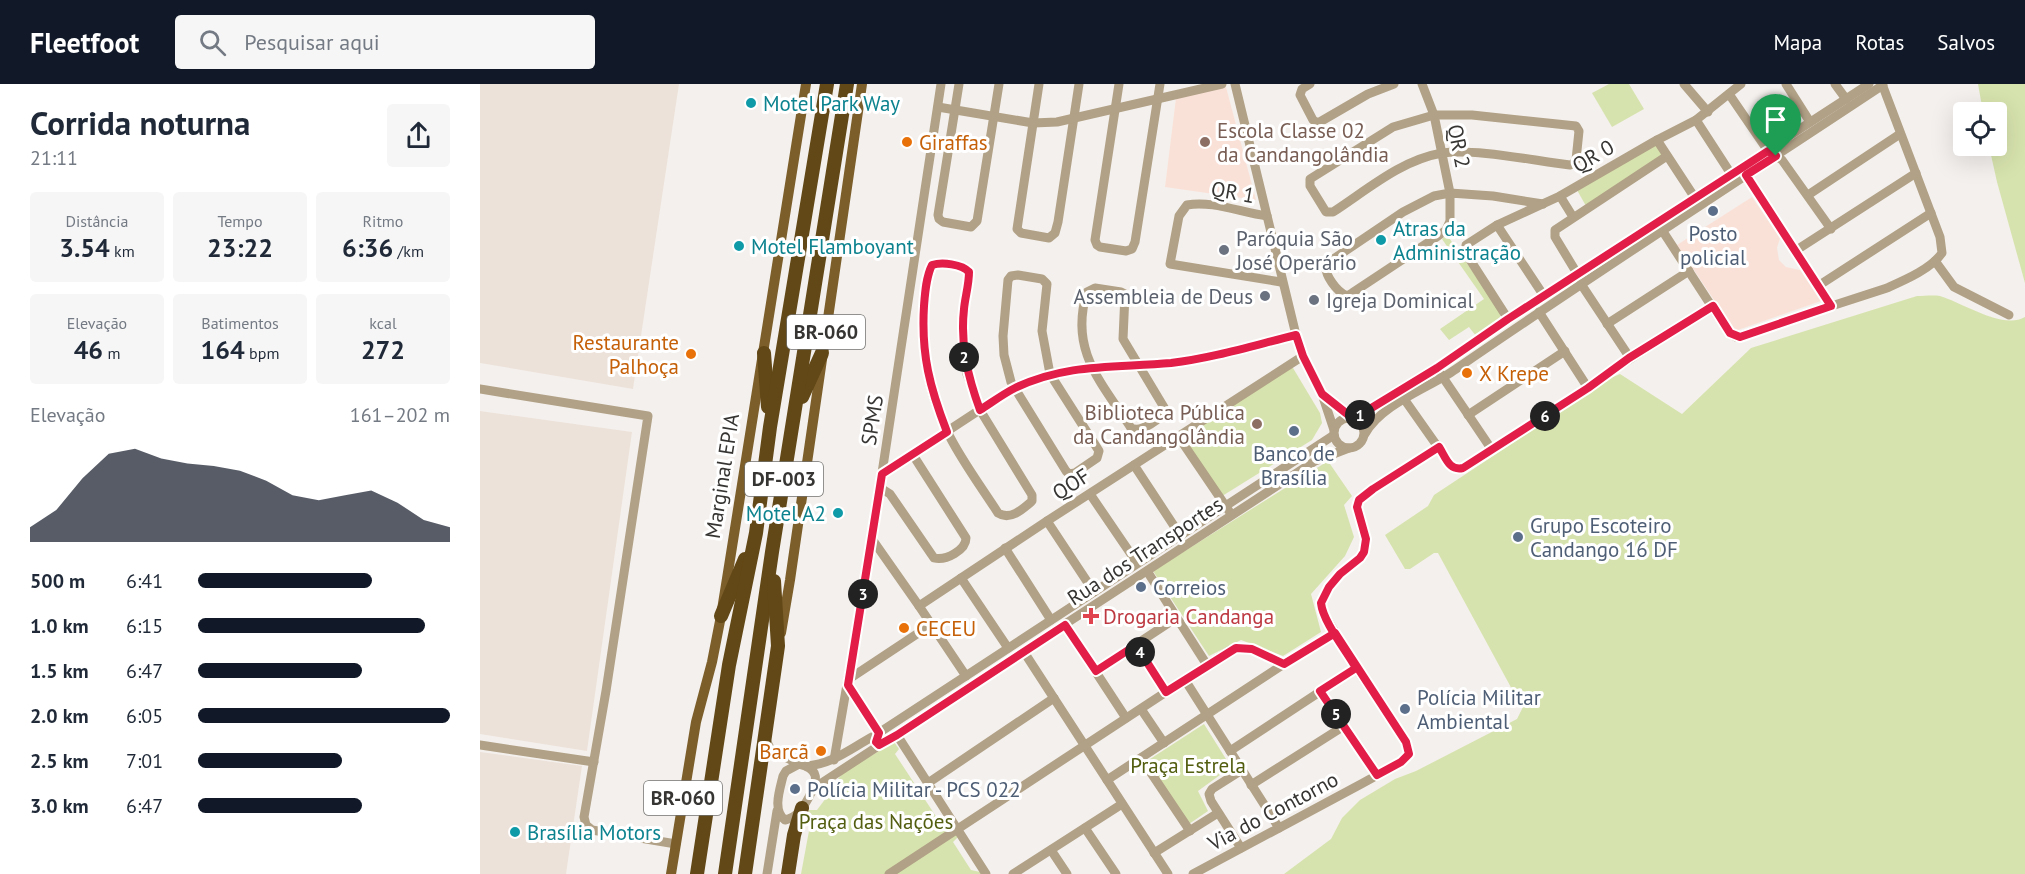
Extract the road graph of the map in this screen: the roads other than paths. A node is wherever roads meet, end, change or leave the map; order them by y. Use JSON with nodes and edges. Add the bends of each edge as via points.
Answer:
{"nodes":[{"id":1,"x":806,"y":84,"type":"edge"},
{"id":2,"x":827,"y":84,"type":"edge"},
{"id":3,"x":847,"y":84,"type":"edge"},
{"id":4,"x":862,"y":84,"type":"edge"},
{"id":5,"x":941,"y":84,"type":"edge"},
{"id":6,"x":959,"y":84,"type":"edge"},
{"id":7,"x":999,"y":84,"type":"edge"},
{"id":8,"x":1039,"y":84,"type":"edge"},
{"id":9,"x":1079,"y":84,"type":"edge"},
{"id":10,"x":1119,"y":84,"type":"edge"},
{"id":11,"x":1160,"y":84,"type":"edge"},
{"id":12,"x":1222,"y":84,"type":"edge"},
{"id":13,"x":1235,"y":84,"type":"edge"},
{"id":14,"x":1310,"y":84,"type":"edge"},
{"id":15,"x":1394,"y":84,"type":"edge"},
{"id":16,"x":1422,"y":84,"type":"edge"},
{"id":17,"x":1699,"y":84,"type":"edge"},
{"id":18,"x":1741,"y":84,"type":"edge"},
{"id":19,"x":1785,"y":84,"type":"edge"},
{"id":20,"x":1835,"y":84,"type":"edge"},
{"id":21,"x":1869,"y":84,"type":"edge"},
{"id":22,"x":1883,"y":85,"type":"edge"},
{"id":23,"x":1687,"y":88,"type":"edge"},
{"id":24,"x":1729,"y":94,"type":"junction"},
{"id":25,"x":1846,"y":99,"type":"junction"},
{"id":26,"x":1157,"y":100,"type":"junction"},
{"id":27,"x":938,"y":107,"type":"junction"},
{"id":28,"x":1115,"y":109,"type":"junction"},
{"id":29,"x":955,"y":110,"type":"junction"},
{"id":30,"x":1708,"y":112,"type":"junction"},
{"id":31,"x":1434,"y":115,"type":"junction"},
{"id":32,"x":994,"y":117,"type":"junction"},
{"id":33,"x":1074,"y":120,"type":"junction"},
{"id":34,"x":1696,"y":120,"type":"junction"},
{"id":35,"x":1810,"y":122,"type":"junction"},
{"id":36,"x":1033,"y":123,"type":"junction"},
{"id":37,"x":1900,"y":134,"type":"junction"},
{"id":38,"x":1657,"y":140,"type":"junction"},
{"id":39,"x":1442,"y":153,"type":"junction"},
{"id":40,"x":1772,"y":153,"type":"junction"},
{"id":41,"x":1667,"y":156,"type":"junction"},
{"id":42,"x":1916,"y":173,"type":"junction"},
{"id":43,"x":1731,"y":174,"type":"junction"},
{"id":44,"x":1746,"y":175,"type":"junction"},
{"id":45,"x":1450,"y":193,"type":"junction"},
{"id":46,"x":1808,"y":195,"type":"junction"},
{"id":47,"x":1560,"y":196,"type":"junction"},
{"id":48,"x":1695,"y":198,"type":"junction"},
{"id":49,"x":1543,"y":204,"type":"junction"},
{"id":50,"x":1931,"y":213,"type":"junction"},
{"id":51,"x":1267,"y":216,"type":"junction"},
{"id":52,"x":1573,"y":217,"type":"junction"},
{"id":53,"x":1497,"y":225,"type":"junction"},
{"id":54,"x":1660,"y":227,"type":"junction"},
{"id":55,"x":1831,"y":229,"type":"junction"},
{"id":56,"x":1796,"y":251,"type":"junction"},
{"id":57,"x":1935,"y":261,"type":"junction"},
{"id":58,"x":1689,"y":271,"type":"junction"},
{"id":59,"x":1579,"y":279,"type":"junction"},
{"id":60,"x":1281,"y":282,"type":"junction"},
{"id":61,"x":1818,"y":286,"type":"junction"},
{"id":62,"x":1544,"y":296,"type":"junction"},
{"id":63,"x":1713,"y":306,"type":"junction"},
{"id":64,"x":1831,"y":306,"type":"junction"},
{"id":65,"x":1524,"y":309,"type":"junction"},
{"id":66,"x":1539,"y":312,"type":"junction"},
{"id":67,"x":2009,"y":315,"type":"dead end"},
{"id":68,"x":1530,"y":318,"type":"junction"},
{"id":69,"x":1508,"y":319,"type":"junction"},
{"id":70,"x":1607,"y":324,"type":"junction"},
{"id":71,"x":1296,"y":335,"type":"junction"},
{"id":72,"x":1565,"y":351,"type":"junction"},
{"id":73,"x":764,"y":353,"type":"junction"},
{"id":74,"x":822,"y":353,"type":"junction"},
{"id":75,"x":1303,"y":356,"type":"junction"},
{"id":76,"x":1629,"y":358,"type":"junction"},
{"id":77,"x":1138,"y":365,"type":"junction"},
{"id":78,"x":1091,"y":367,"type":"junction"},
{"id":79,"x":1437,"y":368,"type":"junction"},
{"id":80,"x":1050,"y":374,"type":"junction"},
{"id":81,"x":1443,"y":378,"type":"junction"},
{"id":82,"x":1013,"y":388,"type":"junction"},
{"id":83,"x":1588,"y":388,"type":"junction"},
{"id":84,"x":480,"y":389,"type":"edge"},
{"id":85,"x":1322,"y":394,"type":"junction"},
{"id":86,"x":1402,"y":396,"type":"junction"},
{"id":87,"x":980,"y":410,"type":"junction"},
{"id":88,"x":795,"y":413,"type":"junction"},
{"id":89,"x":1468,"y":415,"type":"junction"},
{"id":90,"x":1353,"y":418,"type":"junction"},
{"id":91,"x":770,"y":427,"type":"junction"},
{"id":92,"x":947,"y":432,"type":"junction"},
{"id":93,"x":1334,"y":433,"type":"junction"},
{"id":94,"x":1365,"y":434,"type":"junction"},
{"id":95,"x":1178,"y":436,"type":"junction"},
{"id":96,"x":1439,"y":447,"type":"junction"},
{"id":97,"x":1348,"y":448,"type":"junction"},
{"id":98,"x":1492,"y":450,"type":"junction"},
{"id":99,"x":913,"y":455,"type":"junction"},
{"id":100,"x":1134,"y":465,"type":"junction"},
{"id":101,"x":882,"y":474,"type":"junction"},
{"id":102,"x":879,"y":487,"type":"junction"},
{"id":103,"x":1090,"y":494,"type":"junction"},
{"id":104,"x":1226,"y":506,"type":"junction"},
{"id":105,"x":1233,"y":515,"type":"junction"},
{"id":106,"x":1047,"y":521,"type":"junction"},
{"id":107,"x":756,"y":533,"type":"junction"},
{"id":108,"x":1180,"y":535,"type":"junction"},
{"id":109,"x":872,"y":539,"type":"junction"},
{"id":110,"x":1005,"y":548,"type":"junction"},
{"id":111,"x":772,"y":552,"type":"junction"},
{"id":112,"x":1137,"y":563,"type":"junction"},
{"id":113,"x":1147,"y":572,"type":"junction"},
{"id":114,"x":961,"y":578,"type":"junction"},
{"id":115,"x":1106,"y":583,"type":"junction"},
{"id":116,"x":1094,"y":592,"type":"junction"},
{"id":117,"x":1113,"y":593,"type":"junction"},
{"id":118,"x":920,"y":606,"type":"junction"},
{"id":119,"x":721,"y":616,"type":"junction"},
{"id":120,"x":1176,"y":618,"type":"junction"},
{"id":121,"x":1051,"y":620,"type":"junction"},
{"id":122,"x":932,"y":624,"type":"junction"},
{"id":123,"x":1065,"y":625,"type":"junction"},
{"id":124,"x":1335,"y":633,"type":"junction"},
{"id":125,"x":1136,"y":645,"type":"junction"},
{"id":126,"x":778,"y":646,"type":"junction"},
{"id":127,"x":1008,"y":648,"type":"junction"},
{"id":128,"x":1024,"y":652,"type":"junction"},
{"id":129,"x":1284,"y":664,"type":"junction"},
{"id":130,"x":1207,"y":665,"type":"junction"},
{"id":131,"x":1356,"y":668,"type":"junction"},
{"id":132,"x":1096,"y":671,"type":"junction"},
{"id":133,"x":966,"y":676,"type":"junction"},
{"id":134,"x":1185,"y":680,"type":"junction"},
{"id":135,"x":849,"y":682,"type":"junction"},
{"id":136,"x":948,"y":687,"type":"junction"},
{"id":137,"x":1320,"y":691,"type":"junction"},
{"id":138,"x":1166,"y":692,"type":"junction"},
{"id":139,"x":955,"y":697,"type":"junction"},
{"id":140,"x":1054,"y":698,"type":"junction"},
{"id":141,"x":1141,"y":709,"type":"junction"},
{"id":142,"x":1207,"y":715,"type":"junction"},
{"id":143,"x":1126,"y":718,"type":"junction"},
{"id":144,"x":1344,"y":726,"type":"junction"},
{"id":145,"x":879,"y":733,"type":"junction"},
{"id":146,"x":897,"y":735,"type":"junction"},
{"id":147,"x":765,"y":740,"type":"junction"},
{"id":148,"x":1164,"y":743,"type":"junction"},
{"id":149,"x":480,"y":745,"type":"edge"},
{"id":150,"x":879,"y":745,"type":"junction"},
{"id":151,"x":1084,"y":746,"type":"junction"},
{"id":152,"x":1230,"y":751,"type":"junction"},
{"id":153,"x":1142,"y":758,"type":"junction"},
{"id":154,"x":834,"y":760,"type":"junction"},
{"id":155,"x":594,"y":762,"type":"junction"},
{"id":156,"x":802,"y":765,"type":"junction"},
{"id":157,"x":1242,"y":770,"type":"junction"},
{"id":158,"x":1377,"y":775,"type":"junction"},
{"id":159,"x":1107,"y":780,"type":"junction"},
{"id":160,"x":928,"y":783,"type":"junction"},
{"id":161,"x":1251,"y":785,"type":"junction"},
{"id":162,"x":814,"y":788,"type":"junction"},
{"id":163,"x":1122,"y":804,"type":"junction"},
{"id":164,"x":802,"y":808,"type":"junction"},
{"id":165,"x":777,"y":811,"type":"junction"},
{"id":166,"x":1218,"y":813,"type":"junction"},
{"id":167,"x":785,"y":820,"type":"junction"},
{"id":168,"x":1085,"y":828,"type":"junction"},
{"id":169,"x":1279,"y":828,"type":"junction"},
{"id":170,"x":957,"y":829,"type":"junction"},
{"id":171,"x":1190,"y":831,"type":"junction"},
{"id":172,"x":773,"y":839,"type":"junction"},
{"id":173,"x":676,"y":844,"type":"junction"},
{"id":174,"x":1241,"y":848,"type":"junction"},
{"id":175,"x":1051,"y":850,"type":"junction"},
{"id":176,"x":1154,"y":853,"type":"junction"},
{"id":177,"x":671,"y":874,"type":"edge"},
{"id":178,"x":697,"y":874,"type":"edge"},
{"id":179,"x":725,"y":874,"type":"edge"},
{"id":180,"x":746,"y":874,"type":"edge"},
{"id":181,"x":767,"y":874,"type":"edge"},
{"id":182,"x":788,"y":874,"type":"edge"},
{"id":183,"x":890,"y":874,"type":"edge"},
{"id":184,"x":986,"y":874,"type":"edge"},
{"id":185,"x":1013,"y":874,"type":"edge"},
{"id":186,"x":1067,"y":874,"type":"edge"},
{"id":187,"x":1116,"y":874,"type":"edge"},
{"id":188,"x":1168,"y":874,"type":"edge"},
{"id":189,"x":1193,"y":874,"type":"edge"}],
"edges":[{"from":1,"to":73,"type":"main road","name":"Marginal EPIA","number":"BR-060"},
{"from":2,"to":91,"type":"highway","number":"DF-003"},
{"from":3,"to":88,"type":"highway","number":"DF-003"},
{"from":4,"to":74,"type":"main road","number":"BR-060"},
{"from":5,"to":27,"type":"street","name":"SPMS"},
{"from":6,"to":29,"type":"street"},
{"from":7,"to":32,"type":"street"},
{"from":8,"to":36,"type":"street"},
{"from":9,"to":33,"type":"street"},
{"from":10,"to":28,"type":"street"},
{"from":11,"to":26,"type":"street"},
{"from":12,"to":26,"type":"street"},
{"from":13,"to":51,"type":"street"},
{"from":14,"to":15,"type":"street","via":[[1300,95],[1318,123]]},
{"from":16,"to":31,"type":"street","name":"QR 2"},
{"from":17,"to":23,"type":"street"},
{"from":18,"to":24,"type":"street","name":"QR 0"},
{"from":19,"to":35,"type":"street"},
{"from":20,"to":25,"type":"street"},
{"from":21,"to":25,"type":"street"},
{"from":22,"to":37,"type":"street"},
{"from":22,"to":40,"type":"street"},
{"from":23,"to":30,"type":"street"},
{"from":24,"to":30,"type":"street","name":"QR 0"},
{"from":24,"to":40,"type":"street"},
{"from":25,"to":35,"type":"street"},
{"from":26,"to":28,"type":"street"},
{"from":26,"to":28,"type":"street","via":[[1135,242],[1130,251],[1100,247],[1095,240]]},
{"from":27,"to":29,"type":"street"},
{"from":27,"to":101,"type":"street","name":"SPMS"},
{"from":28,"to":33,"type":"street"},
{"from":29,"to":32,"type":"street"},
{"from":29,"to":32,"type":"street","via":[[938,215],[943,222],[968,227],[977,221]]},
{"from":30,"to":34,"type":"street","name":"QR 0"},
{"from":31,"to":39,"type":"street","name":"QR 2"},
{"from":31,"to":39,"type":"street","via":[[1410,120],[1380,134],[1309,183],[1330,213],[1402,167]]},
{"from":31,"to":39,"type":"street","via":[[1500,117],[1579,129],[1572,165]]},
{"from":32,"to":36,"type":"street"},
{"from":33,"to":36,"type":"street"},
{"from":33,"to":36,"type":"street","via":[[1058,222],[1049,238],[1017,229]]},
{"from":34,"to":38,"type":"street","name":"QR 0"},
{"from":34,"to":43,"type":"street"},
{"from":35,"to":40,"type":"street"},
{"from":37,"to":42,"type":"street"},
{"from":37,"to":46,"type":"street"},
{"from":38,"to":41,"type":"street"},
{"from":38,"to":47,"type":"street","name":"QR 0"},
{"from":39,"to":45,"type":"street","name":"QR 2"},
{"from":40,"to":43,"type":"street"},
{"from":40,"to":44,"type":"street"},
{"from":40,"to":46,"type":"street"},
{"from":41,"to":48,"type":"street"},
{"from":41,"to":52,"type":"street"},
{"from":42,"to":50,"type":"street"},
{"from":42,"to":55,"type":"street"},
{"from":43,"to":48,"type":"street"},
{"from":44,"to":54,"type":"street"},
{"from":44,"to":56,"type":"street"},
{"from":45,"to":45,"type":"street","name":"QR 2","via":[[1427,198],[1328,262],[1326,273],[1341,293],[1349,295],[1449,226]]},
{"from":45,"to":49,"type":"street"},
{"from":46,"to":55,"type":"street"},
{"from":47,"to":49,"type":"street","name":"QR 0"},
{"from":47,"to":52,"type":"street"},
{"from":48,"to":54,"type":"street"},
{"from":49,"to":53,"type":"street","name":"QR 0"},
{"from":50,"to":57,"type":"street","via":[[1943,250]]},
{"from":50,"to":61,"type":"street"},
{"from":51,"to":60,"type":"street"},
{"from":51,"to":60,"type":"street","name":"QR 1","via":[[1187,205],[1179,216],[1170,264]]},
{"from":52,"to":59,"type":"street","via":[[1555,230],[1555,237]]},
{"from":53,"to":62,"type":"street"},
{"from":53,"to":69,"type":"street","name":"QR 0","via":[[1466,245],[1467,255]]},
{"from":54,"to":58,"type":"street"},
{"from":54,"to":59,"type":"street"},
{"from":55,"to":56,"type":"street"},
{"from":56,"to":61,"type":"street"},
{"from":57,"to":64,"type":"street","via":[[1899,283]]},
{"from":57,"to":67,"type":"street","via":[[1954,287]]},
{"from":58,"to":63,"type":"street"},
{"from":58,"to":70,"type":"street"},
{"from":59,"to":62,"type":"street"},
{"from":59,"to":66,"type":"street"},
{"from":59,"to":70,"type":"street"},
{"from":60,"to":71,"type":"street"},
{"from":61,"to":64,"type":"street"},
{"from":62,"to":65,"type":"street"},
{"from":63,"to":64,"type":"street","via":[[1730,333],[1740,337]]},
{"from":63,"to":76,"type":"street"},
{"from":65,"to":68,"type":"street"},
{"from":65,"to":69,"type":"street"},
{"from":66,"to":68,"type":"street"},
{"from":66,"to":72,"type":"street"},
{"from":68,"to":81,"type":"street"},
{"from":69,"to":79,"type":"street"},
{"from":70,"to":76,"type":"street"},
{"from":71,"to":75,"type":"street"},
{"from":71,"to":77,"type":"street","via":[[1196,359]]},
{"from":72,"to":83,"type":"street"},
{"from":72,"to":89,"type":"street"},
{"from":73,"to":91,"type":"highway"},
{"from":73,"to":119,"type":"main road","name":"Marginal EPIA","number":"BR-060"},
{"from":74,"to":88,"type":"highway"},
{"from":74,"to":126,"type":"main road","number":"BR-060"},
{"from":75,"to":85,"type":"street"},
{"from":75,"to":95,"type":"street","name":"QOF"},
{"from":76,"to":83,"type":"street"},
{"from":77,"to":78,"type":"street"},
{"from":77,"to":78,"type":"street","via":[[1166,409],[1138,430],[1131,428]]},
{"from":77,"to":78,"type":"street","via":[[1123,339],[1125,294],[1095,288],[1088,292],[1083,317],[1083,344]]},
{"from":78,"to":80,"type":"street"},
{"from":79,"to":81,"type":"street"},
{"from":79,"to":86,"type":"street"},
{"from":80,"to":82,"type":"street"},
{"from":80,"to":82,"type":"street","via":[[1099,451],[1097,458],[1075,473],[1066,471]]},
{"from":80,"to":82,"type":"street","via":[[1042,331],[1047,284],[1042,279],[1011,276],[1003,336]]},
{"from":81,"to":86,"type":"street"},
{"from":81,"to":89,"type":"street"},
{"from":82,"to":87,"type":"street"},
{"from":83,"to":98,"type":"street"},
{"from":84,"to":155,"type":"street","via":[[648,416]]},
{"from":85,"to":90,"type":"street"},
{"from":85,"to":93,"type":"street"},
{"from":86,"to":90,"type":"street"},
{"from":86,"to":94,"type":"street"},
{"from":86,"to":96,"type":"street"},
{"from":87,"to":92,"type":"street"},
{"from":87,"to":92,"type":"street","via":[[1030,491],[1030,504],[1011,516],[1002,516]]},
{"from":87,"to":92,"type":"street","via":[[964,356],[969,272],[964,267],[934,264],[924,297],[922,325],[931,392]]},
{"from":88,"to":111,"type":"highway","number":"DF-003"},
{"from":89,"to":98,"type":"street"},
{"from":90,"to":93,"type":"street","via":[[1340,420]]},
{"from":90,"to":94,"type":"street","via":[[1363,424]]},
{"from":91,"to":107,"type":"highway","number":"DF-003"},
{"from":92,"to":99,"type":"street"},
{"from":93,"to":97,"type":"street","via":[[1337,442]]},
{"from":93,"to":104,"type":"street","name":"Rua dos Transportes"},
{"from":94,"to":97,"type":"street","via":[[1360,444]]},
{"from":95,"to":100,"type":"street","name":"QOF"},
{"from":95,"to":104,"type":"street"},
{"from":96,"to":98,"type":"street","via":[[1456,469]]},
{"from":96,"to":124,"type":"street","via":[[1359,500],[1357,507],[1366,545],[1360,558],[1340,574],[1322,598],[1322,609]]},
{"from":97,"to":105,"type":"street","name":"Rua dos Transportes","via":[[1315,461]]},
{"from":99,"to":101,"type":"street"},
{"from":99,"to":102,"type":"street","via":[[964,533],[964,547],[945,558],[934,558],[890,494]]},
{"from":100,"to":103,"type":"street","name":"QOF"},
{"from":100,"to":108,"type":"street"},
{"from":101,"to":102,"type":"street","name":"SPMS"},
{"from":102,"to":109,"type":"street","name":"SPMS"},
{"from":103,"to":106,"type":"street","name":"QOF"},
{"from":103,"to":112,"type":"street"},
{"from":104,"to":105,"type":"street"},
{"from":104,"to":108,"type":"street","name":"Rua dos Transportes"},
{"from":105,"to":113,"type":"street","name":"Rua dos Transportes"},
{"from":106,"to":110,"type":"street","name":"QOF"},
{"from":106,"to":116,"type":"street"},
{"from":107,"to":119,"type":"highway"},
{"from":107,"to":178,"type":"highway","number":"DF-003","via":[[729,665]]},
{"from":108,"to":112,"type":"street","name":"Rua dos Transportes"},
{"from":109,"to":118,"type":"street"},
{"from":109,"to":135,"type":"street","name":"SPMS"},
{"from":110,"to":114,"type":"street","name":"QOF"},
{"from":110,"to":121,"type":"street"},
{"from":111,"to":126,"type":"highway"},
{"from":111,"to":179,"type":"highway","number":"DF-003"},
{"from":112,"to":115,"type":"street","name":"Rua dos Transportes"},
{"from":113,"to":117,"type":"street","name":"Rua dos Transportes"},
{"from":113,"to":120,"type":"street"},
{"from":114,"to":118,"type":"street","name":"QOF"},
{"from":114,"to":127,"type":"street"},
{"from":115,"to":116,"type":"street","name":"Rua dos Transportes"},
{"from":115,"to":117,"type":"street"},
{"from":116,"to":121,"type":"street","name":"Rua dos Transportes"},
{"from":117,"to":123,"type":"street","name":"Rua dos Transportes"},
{"from":118,"to":122,"type":"street"},
{"from":119,"to":173,"type":"main road","name":"Marginal EPIA","number":"BR-060","via":[[696,722]]},
{"from":120,"to":125,"type":"street"},
{"from":120,"to":130,"type":"street"},
{"from":121,"to":127,"type":"street","name":"Rua dos Transportes"},
{"from":122,"to":133,"type":"street"},
{"from":122,"to":135,"type":"street"},
{"from":123,"to":128,"type":"street","name":"Rua dos Transportes"},
{"from":123,"to":132,"type":"street"},
{"from":124,"to":129,"type":"street"},
{"from":124,"to":131,"type":"street"},
{"from":125,"to":132,"type":"street"},
{"from":125,"to":138,"type":"street"},
{"from":126,"to":147,"type":"highway","number":"BR-060"},
{"from":127,"to":133,"type":"street","name":"Rua dos Transportes"},
{"from":128,"to":139,"type":"street","name":"Rua dos Transportes"},
{"from":128,"to":140,"type":"street"},
{"from":129,"to":130,"type":"street","via":[[1243,647],[1230,650]]},
{"from":129,"to":142,"type":"street"},
{"from":130,"to":134,"type":"street"},
{"from":131,"to":137,"type":"street"},
{"from":131,"to":158,"type":"street","name":"Via do Contorno","via":[[1406,742],[1409,754]]},
{"from":132,"to":143,"type":"street"},
{"from":133,"to":136,"type":"street","name":"Rua dos Transportes"},
{"from":134,"to":138,"type":"street"},
{"from":134,"to":142,"type":"street"},
{"from":135,"to":145,"type":"street"},
{"from":135,"to":154,"type":"street","name":"SPMS"},
{"from":136,"to":139,"type":"street"},
{"from":136,"to":145,"type":"street","name":"Rua dos Transportes"},
{"from":137,"to":144,"type":"street"},
{"from":137,"to":152,"type":"street"},
{"from":138,"to":141,"type":"street"},
{"from":139,"to":146,"type":"street","name":"Rua dos Transportes"},
{"from":140,"to":151,"type":"street"},
{"from":140,"to":160,"type":"street"},
{"from":141,"to":143,"type":"street"},
{"from":141,"to":148,"type":"street"},
{"from":142,"to":148,"type":"street"},
{"from":142,"to":152,"type":"street"},
{"from":143,"to":151,"type":"street"},
{"from":144,"to":158,"type":"street"},
{"from":144,"to":161,"type":"street"},
{"from":145,"to":150,"type":"street"},
{"from":145,"to":154,"type":"street","name":"Rua dos Transportes"},
{"from":146,"to":150,"type":"street","name":"Rua dos Transportes"},
{"from":146,"to":160,"type":"street"},
{"from":147,"to":156,"type":"street","via":[[771,750]]},
{"from":147,"to":180,"type":"highway","number":"BR-060"},
{"from":148,"to":153,"type":"street"},
{"from":149,"to":155,"type":"street"},
{"from":150,"to":162,"type":"street","name":"Rua dos Transportes"},
{"from":151,"to":159,"type":"street"},
{"from":151,"to":170,"type":"street"},
{"from":152,"to":157,"type":"street"},
{"from":153,"to":159,"type":"street"},
{"from":153,"to":171,"type":"street"},
{"from":154,"to":156,"type":"street","name":"Rua dos Transportes"},
{"from":155,"to":173,"type":"street","via":[[584,817],[588,828]]},
{"from":156,"to":162,"type":"street","via":[[814,772]]},
{"from":156,"to":165,"type":"street","via":[[783,776]]},
{"from":157,"to":161,"type":"street"},
{"from":157,"to":166,"type":"street","via":[[1210,792]]},
{"from":158,"to":169,"type":"street","name":"Via do Contorno"},
{"from":159,"to":163,"type":"street"},
{"from":160,"to":170,"type":"street"},
{"from":161,"to":169,"type":"street"},
{"from":162,"to":164,"type":"street"},
{"from":163,"to":168,"type":"street"},
{"from":163,"to":176,"type":"street"},
{"from":164,"to":167,"type":"street"},
{"from":164,"to":182,"type":"highway"},
{"from":165,"to":167,"type":"street"},
{"from":165,"to":172,"type":"street"},
{"from":166,"to":171,"type":"street"},
{"from":166,"to":174,"type":"street"},
{"from":167,"to":172,"type":"street"},
{"from":168,"to":175,"type":"street"},
{"from":168,"to":187,"type":"street"},
{"from":169,"to":174,"type":"street","name":"Via do Contorno"},
{"from":170,"to":183,"type":"street"},
{"from":170,"to":184,"type":"street"},
{"from":171,"to":176,"type":"street"},
{"from":172,"to":181,"type":"street"},
{"from":173,"to":177,"type":"main road","name":"Marginal EPIA","number":"BR-060"},
{"from":174,"to":189,"type":"street","name":"Via do Contorno"},
{"from":175,"to":185,"type":"street"},
{"from":175,"to":186,"type":"street"},
{"from":176,"to":188,"type":"street"}]}
